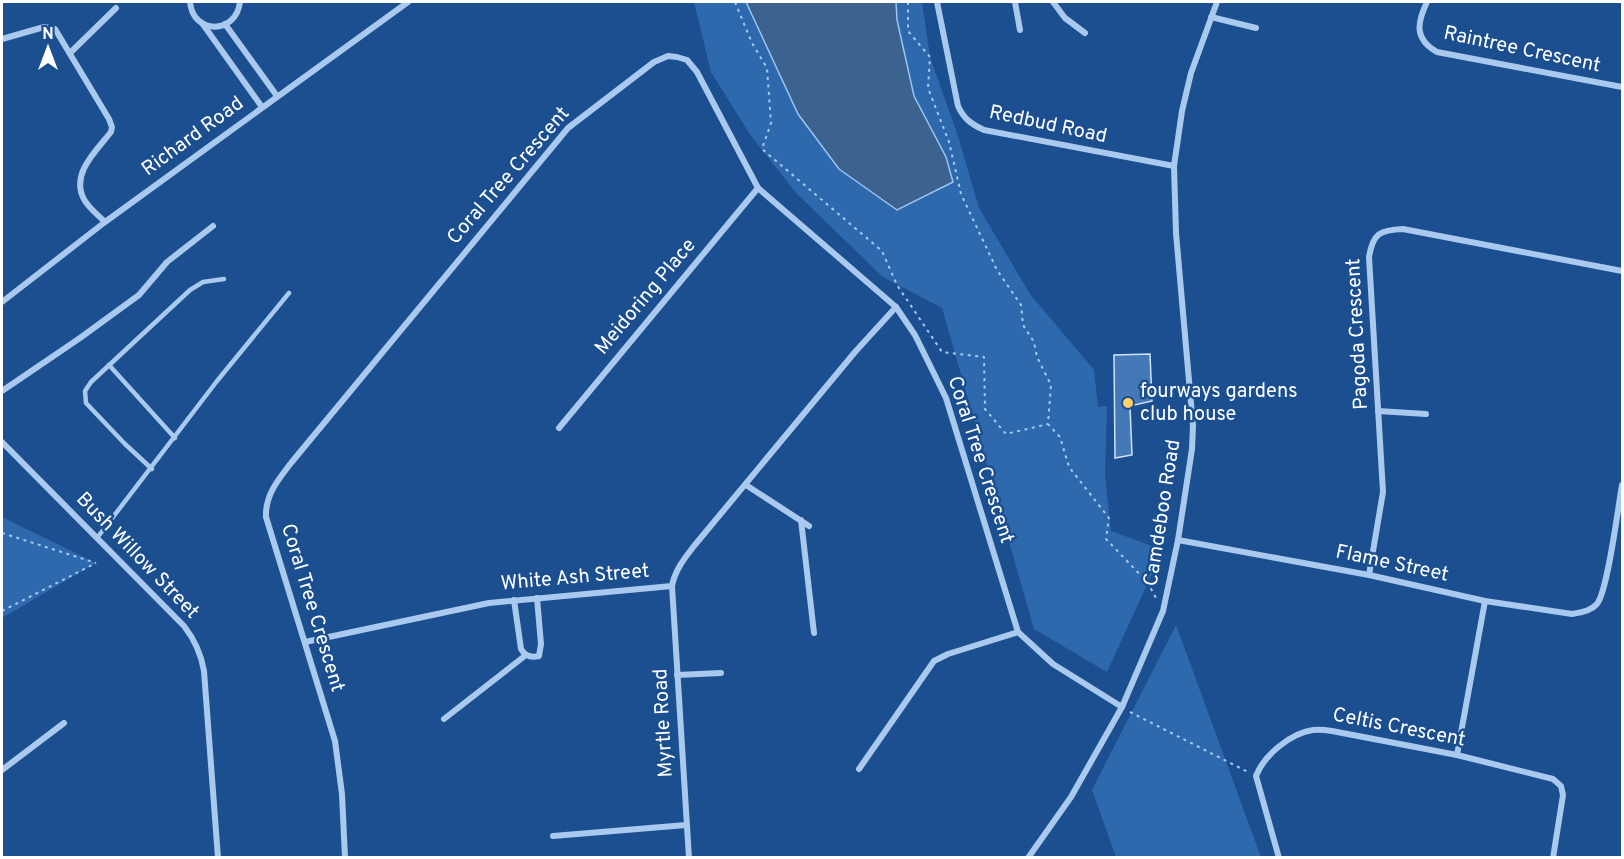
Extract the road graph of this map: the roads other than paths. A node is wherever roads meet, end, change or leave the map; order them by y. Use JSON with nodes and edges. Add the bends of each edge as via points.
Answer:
{"nodes":[{"id":1,"x":190,"y":2,"type":"edge"},
{"id":2,"x":240,"y":2,"type":"edge"},
{"id":3,"x":408,"y":2,"type":"edge"},
{"id":4,"x":937,"y":2,"type":"edge"},
{"id":5,"x":1015,"y":2,"type":"edge"},
{"id":6,"x":1053,"y":2,"type":"edge"},
{"id":7,"x":1216,"y":2,"type":"edge"},
{"id":8,"x":1427,"y":2,"type":"edge"},
{"id":9,"x":116,"y":8,"type":"dead end"},
{"id":10,"x":1210,"y":18,"type":"junction"},
{"id":11,"x":202,"y":23,"type":"junction"},
{"id":12,"x":225,"y":24,"type":"junction"},
{"id":13,"x":1256,"y":28,"type":"dead end"},
{"id":14,"x":1020,"y":30,"type":"dead end"},
{"id":15,"x":1085,"y":33,"type":"dead end"},
{"id":16,"x":2,"y":39,"type":"edge"},
{"id":17,"x":70,"y":53,"type":"junction"},
{"id":18,"x":1623,"y":87,"type":"edge"},
{"id":19,"x":277,"y":96,"type":"junction"},
{"id":20,"x":262,"y":107,"type":"junction"},
{"id":21,"x":1174,"y":166,"type":"junction"},
{"id":22,"x":758,"y":188,"type":"junction"},
{"id":23,"x":105,"y":222,"type":"junction"},
{"id":24,"x":213,"y":226,"type":"dead end"},
{"id":25,"x":1623,"y":271,"type":"edge"},
{"id":26,"x":224,"y":279,"type":"dead end"},
{"id":27,"x":289,"y":293,"type":"dead end"},
{"id":28,"x":2,"y":302,"type":"edge"},
{"id":29,"x":896,"y":307,"type":"junction"},
{"id":30,"x":109,"y":365,"type":"junction"},
{"id":31,"x":2,"y":391,"type":"edge"},
{"id":32,"x":1378,"y":411,"type":"junction"},
{"id":33,"x":1426,"y":414,"type":"dead end"},
{"id":34,"x":559,"y":428,"type":"dead end"},
{"id":35,"x":175,"y":438,"type":"junction"},
{"id":36,"x":2,"y":442,"type":"edge"},
{"id":37,"x":152,"y":469,"type":"junction"},
{"id":38,"x":746,"y":485,"type":"junction"},
{"id":39,"x":1623,"y":485,"type":"edge"},
{"id":40,"x":801,"y":520,"type":"junction"},
{"id":41,"x":809,"y":526,"type":"dead end"},
{"id":42,"x":97,"y":538,"type":"junction"},
{"id":43,"x":1178,"y":540,"type":"junction"},
{"id":44,"x":1369,"y":575,"type":"junction"},
{"id":45,"x":672,"y":586,"type":"junction"},
{"id":46,"x":537,"y":598,"type":"junction"},
{"id":47,"x":514,"y":600,"type":"junction"},
{"id":48,"x":1485,"y":602,"type":"junction"},
{"id":49,"x":1018,"y":632,"type":"junction"},
{"id":50,"x":814,"y":633,"type":"dead end"},
{"id":51,"x":305,"y":642,"type":"junction"},
{"id":52,"x":526,"y":655,"type":"junction"},
{"id":53,"x":721,"y":673,"type":"dead end"},
{"id":54,"x":677,"y":675,"type":"junction"},
{"id":55,"x":1122,"y":708,"type":"junction"},
{"id":56,"x":444,"y":720,"type":"dead end"},
{"id":57,"x":64,"y":723,"type":"dead end"},
{"id":58,"x":1457,"y":755,"type":"junction"},
{"id":59,"x":860,"y":769,"type":"dead end"},
{"id":60,"x":2,"y":770,"type":"edge"},
{"id":61,"x":687,"y":825,"type":"junction"},
{"id":62,"x":553,"y":836,"type":"dead end"},
{"id":63,"x":218,"y":858,"type":"edge"},
{"id":64,"x":345,"y":858,"type":"edge"},
{"id":65,"x":690,"y":858,"type":"edge"},
{"id":66,"x":1028,"y":858,"type":"edge"},
{"id":67,"x":1279,"y":858,"type":"edge"},
{"id":68,"x":1553,"y":858,"type":"edge"}],
"edges":[{"from":1,"to":11,"type":"street","via":[[192,12]]},
{"from":2,"to":12,"type":"street","via":[[238,12]]},
{"from":3,"to":19,"type":"street","name":"Richard Road"},
{"from":4,"to":21,"type":"street","name":"Redbud Road","via":[[958,106],[972,125]]},
{"from":5,"to":14,"type":"street"},
{"from":6,"to":15,"type":"street","via":[[1065,18]]},
{"from":7,"to":10,"type":"street","name":"Camdeboo Road"},
{"from":8,"to":18,"type":"street","name":"Raintree Crescent","via":[[1419,30],[1428,47],[1437,52]]},
{"from":9,"to":17,"type":"street"},
{"from":10,"to":13,"type":"street"},
{"from":10,"to":21,"type":"street","name":"Camdeboo Road","via":[[1191,74]]},
{"from":11,"to":12,"type":"street","via":[[218,27]]},
{"from":11,"to":20,"type":"street"},
{"from":12,"to":19,"type":"street"},
{"from":16,"to":17,"type":"street","via":[[50,27]]},
{"from":17,"to":23,"type":"street","via":[[112,127],[81,174],[79,189]]},
{"from":19,"to":20,"type":"street","name":"Richard Road"},
{"from":20,"to":23,"type":"street","name":"Richard Road"},
{"from":21,"to":43,"type":"street","name":"Camdeboo Road","via":[[1192,426]]},
{"from":22,"to":29,"type":"street","name":"Coral Tree Crescent"},
{"from":22,"to":34,"type":"street","name":"Meidoring Place"},
{"from":22,"to":51,"type":"street","name":"Coral Tree Crescent","via":[[687,60],[668,56],[654,62],[568,128],[269,494],[266,517]]},
{"from":23,"to":28,"type":"street","name":"Richard Road"},
{"from":24,"to":31,"type":"street","via":[[167,262],[139,295]]},
{"from":25,"to":32,"type":"street","name":"Pagoda Crescent","via":[[1404,229],[1378,233],[1371,243],[1369,257]]},
{"from":26,"to":30,"type":"lane","via":[[203,282],[190,290]]},
{"from":27,"to":35,"type":"lane"},
{"from":29,"to":38,"type":"street","name":"White Ash Street"},
{"from":29,"to":49,"type":"street","name":"Coral Tree Crescent","via":[[915,335],[946,398]]},
{"from":30,"to":35,"type":"lane"},
{"from":30,"to":37,"type":"lane","via":[[85,391],[86,403]]},
{"from":32,"to":33,"type":"street"},
{"from":32,"to":44,"type":"street","name":"Pagoda Crescent","via":[[1383,492]]},
{"from":35,"to":37,"type":"lane"},
{"from":36,"to":42,"type":"street","name":"Bush Willow Street"},
{"from":37,"to":42,"type":"lane"},
{"from":38,"to":40,"type":"street"},
{"from":38,"to":45,"type":"street","name":"White Ash Street","via":[[680,564]]},
{"from":39,"to":48,"type":"street","name":"Flame Street","via":[[1597,604],[1572,614]]},
{"from":40,"to":41,"type":"street"},
{"from":40,"to":50,"type":"street"},
{"from":42,"to":63,"type":"street","name":"Bush Willow Street","via":[[184,626],[202,655]]},
{"from":43,"to":44,"type":"street","name":"Flame Street"},
{"from":43,"to":55,"type":"street","name":"Camdeboo Road","via":[[1163,611]]},
{"from":44,"to":48,"type":"street","name":"Flame Street"},
{"from":45,"to":46,"type":"street","name":"White Ash Street"},
{"from":45,"to":54,"type":"street","name":"Myrtle Road"},
{"from":46,"to":47,"type":"street","name":"White Ash Street"},
{"from":46,"to":52,"type":"street","via":[[541,649],[539,656]]},
{"from":47,"to":51,"type":"street","name":"White Ash Street"},
{"from":47,"to":52,"type":"street","via":[[521,649]]},
{"from":48,"to":58,"type":"street"},
{"from":49,"to":55,"type":"street","via":[[1053,664]]},
{"from":49,"to":59,"type":"street","via":[[934,661]]},
{"from":51,"to":64,"type":"street","name":"Coral Tree Crescent","via":[[339,760]]},
{"from":52,"to":56,"type":"street"},
{"from":53,"to":54,"type":"street"},
{"from":54,"to":61,"type":"street","name":"Myrtle Road"},
{"from":55,"to":66,"type":"street","name":"Camdeboo Road","via":[[1071,797]]},
{"from":57,"to":60,"type":"street"},
{"from":58,"to":67,"type":"street","name":"Celtis Crescent","via":[[1332,731],[1312,730],[1288,740],[1260,765],[1256,776]]},
{"from":58,"to":68,"type":"street","name":"Celtis Crescent","via":[[1553,779],[1561,786],[1563,805]]},
{"from":61,"to":62,"type":"street"},
{"from":61,"to":65,"type":"street","name":"Myrtle Road"}]}
